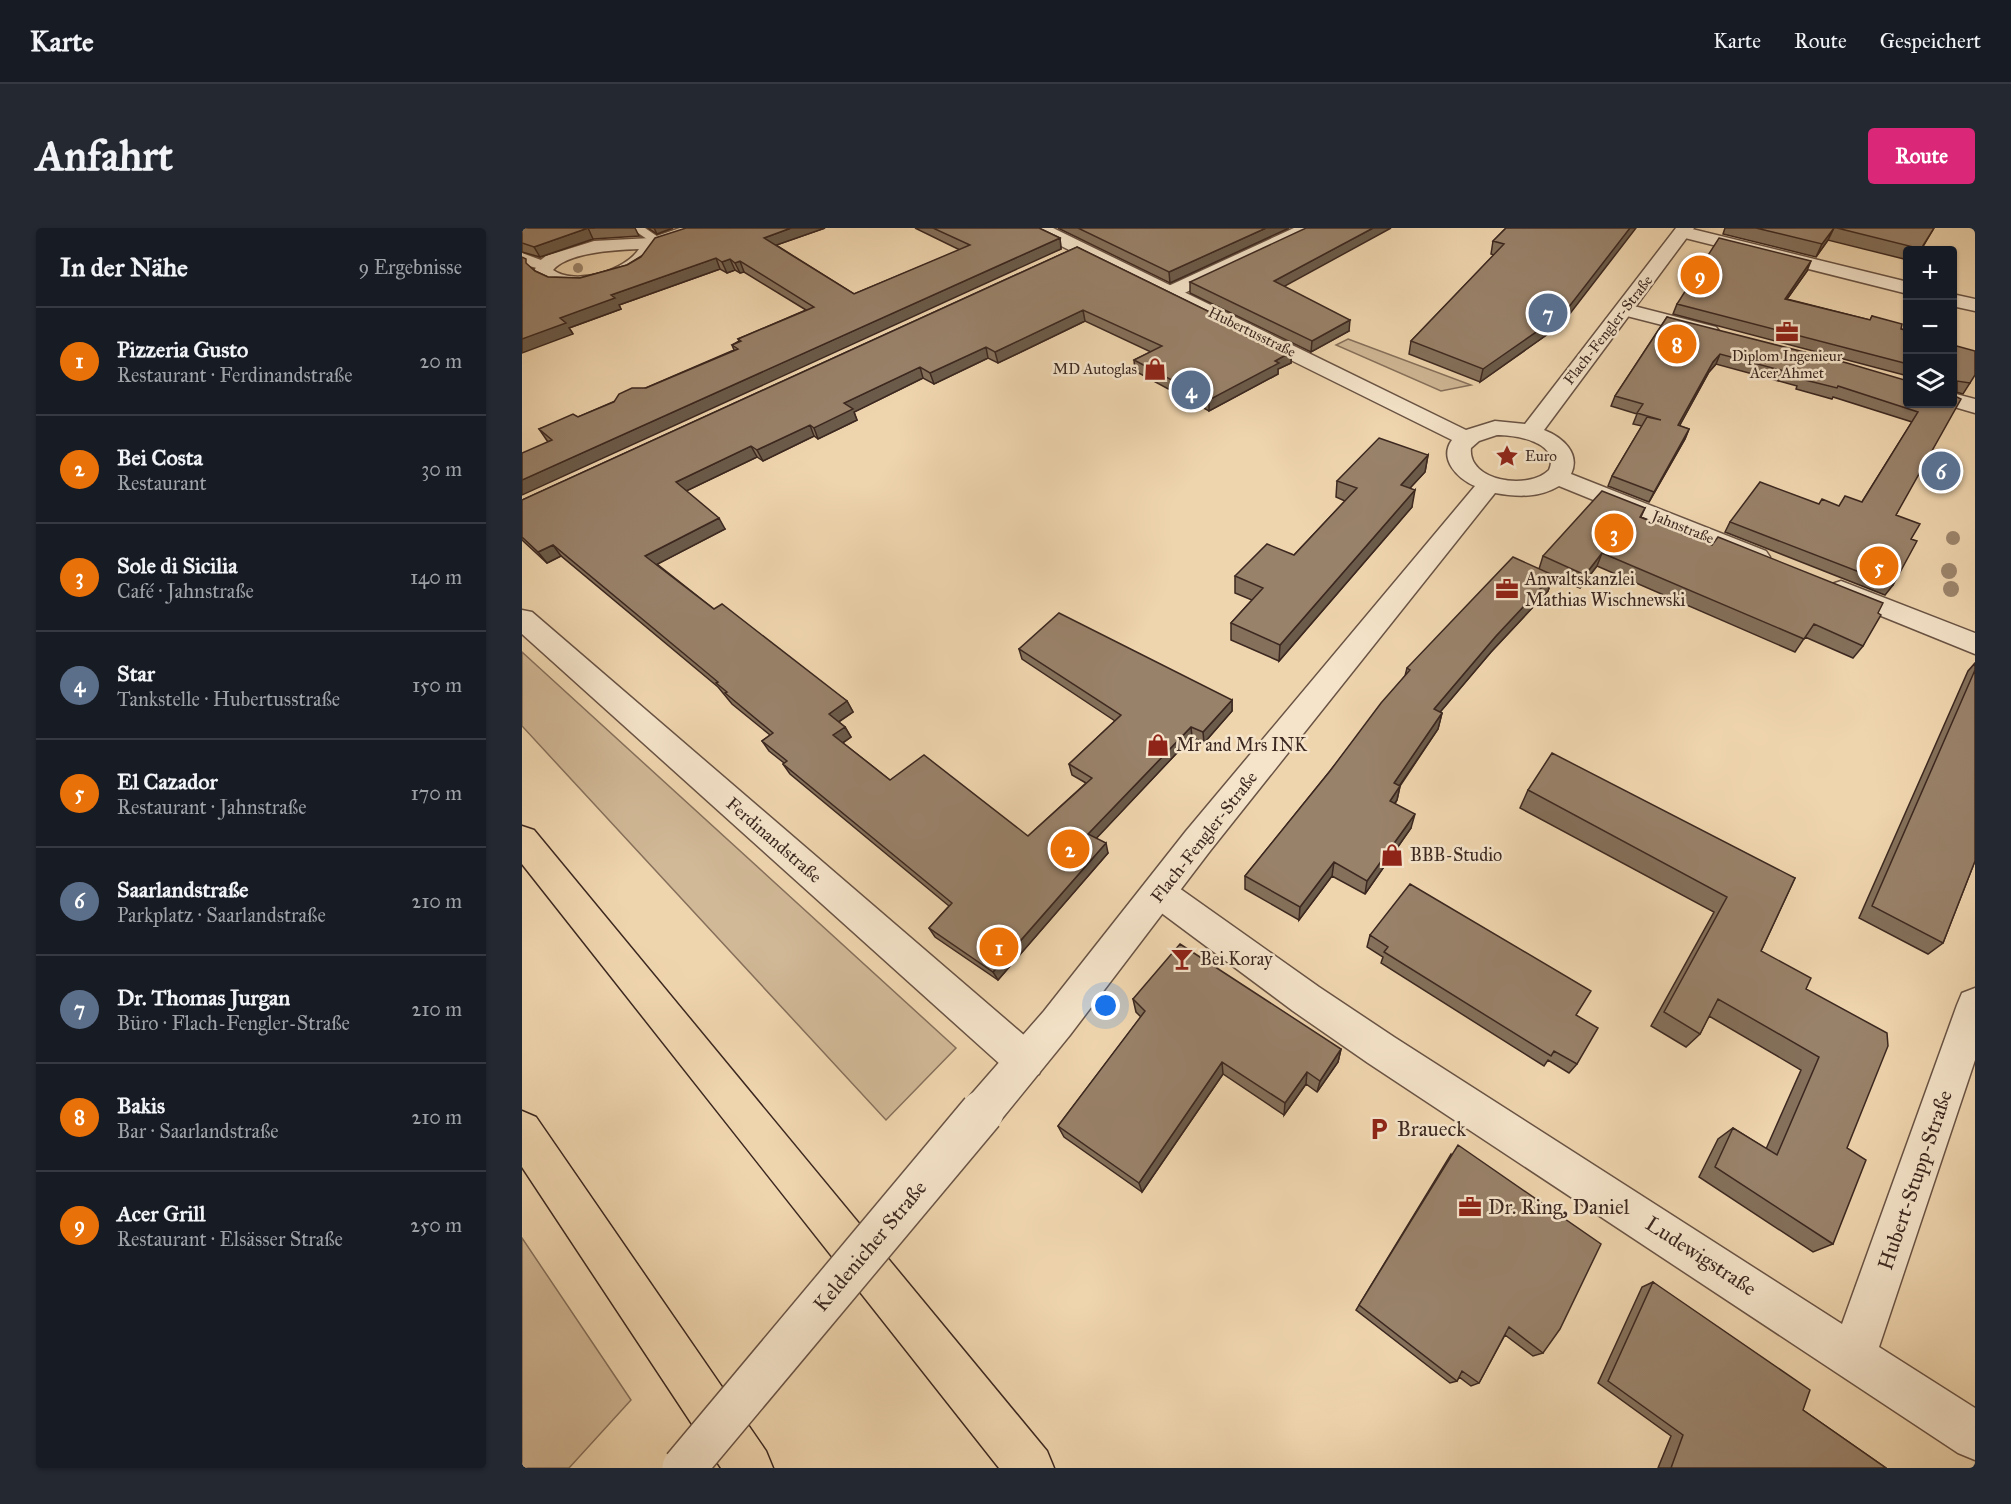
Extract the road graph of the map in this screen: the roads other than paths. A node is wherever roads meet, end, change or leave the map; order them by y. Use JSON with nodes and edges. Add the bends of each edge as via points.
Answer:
{"nodes":[{"id":1,"x":637,"y":228,"type":"edge"},
{"id":2,"x":697,"y":228,"type":"edge"},
{"id":3,"x":1039,"y":228,"type":"edge"},
{"id":4,"x":1308,"y":228,"type":"edge"},
{"id":5,"x":1684,"y":230,"type":"edge"},
{"id":6,"x":656,"y":242,"type":"junction"},
{"id":7,"x":522,"y":257,"type":"edge"},
{"id":8,"x":544,"y":266,"type":"junction"},
{"id":9,"x":1903,"y":287,"type":"edge"},
{"id":10,"x":1171,"y":292,"type":"junction"},
{"id":11,"x":1957,"y":301,"type":"edge"},
{"id":12,"x":1975,"y":305,"type":"edge"},
{"id":13,"x":1626,"y":309,"type":"junction"},
{"id":14,"x":1726,"y":336,"type":"edge"},
{"id":15,"x":1957,"y":400,"type":"edge"},
{"id":16,"x":1975,"y":406,"type":"edge"},
{"id":17,"x":1531,"y":432,"type":"junction"},
{"id":18,"x":1466,"y":438,"type":"junction"},
{"id":19,"x":1558,"y":477,"type":"junction"},
{"id":20,"x":1489,"y":485,"type":"junction"},
{"id":21,"x":1777,"y":565,"type":"edge"},
{"id":22,"x":1821,"y":582,"type":"edge"},
{"id":23,"x":522,"y":619,"type":"edge"},
{"id":24,"x":1975,"y":645,"type":"edge"},
{"id":25,"x":522,"y":840,"type":"edge"},
{"id":26,"x":1160,"y":892,"type":"junction"},
{"id":27,"x":1975,"y":1005,"type":"edge"},
{"id":28,"x":1057,"y":1023,"type":"joint"},
{"id":29,"x":1025,"y":1061,"type":"junction"},
{"id":30,"x":522,"y":1131,"type":"edge"},
{"id":31,"x":1854,"y":1355,"type":"junction"},
{"id":32,"x":1975,"y":1436,"type":"edge"},
{"id":33,"x":684,"y":1468,"type":"edge"},
{"id":34,"x":749,"y":1468,"type":"edge"},
{"id":35,"x":1029,"y":1468,"type":"edge"}],
"edges":[{"from":1,"to":6,"type":"lane"},
{"from":2,"to":6,"type":"street"},
{"from":3,"to":10,"type":"street","name":"Hubertusstraße","via":[[1070,252]]},
{"from":4,"to":10,"type":"street"},
{"from":5,"to":9,"type":"street"},
{"from":5,"to":13,"type":"street","name":"Flach-Fengler-Straße"},
{"from":6,"to":8,"type":"street","via":[[600,245]]},
{"from":6,"to":8,"type":"street","via":[[636,264],[581,281],[556,281],[543,272]]},
{"from":7,"to":8,"type":"lane"},
{"from":10,"to":18,"type":"street","name":"Hubertusstraße"},
{"from":11,"to":12,"type":"street"},
{"from":13,"to":14,"type":"street"},
{"from":13,"to":17,"type":"street","name":"Flach-Fengler-Straße"},
{"from":15,"to":16,"type":"street"},
{"from":17,"to":18,"type":"street","via":[[1495,428]]},
{"from":17,"to":19,"type":"street","via":[[1545,439],[1563,458]]},
{"from":18,"to":20,"type":"street","via":[[1458,446],[1462,468]]},
{"from":19,"to":20,"type":"street","via":[[1528,489]]},
{"from":19,"to":21,"type":"street","name":"Jahnstraße"},
{"from":20,"to":26,"type":"street","name":"Flach-Fengler-Straße"},
{"from":22,"to":24,"type":"street"},
{"from":23,"to":29,"type":"street","name":"Ferdinandstraße"},
{"from":25,"to":35,"type":"highway"},
{"from":26,"to":28,"type":"street","name":"Flach-Fengler-Straße"},
{"from":26,"to":31,"type":"street","name":"Ludewigstraße","via":[[1381,1050]]},
{"from":27,"to":31,"type":"street","name":"Hubert-Stupp-Straße"},
{"from":28,"to":29,"type":"street","name":"Keldenicher Straße"},
{"from":29,"to":33,"type":"street","name":"Keldenicher Straße","bridge":true},
{"from":30,"to":34,"type":"highway"},
{"from":31,"to":32,"type":"street","name":"Ludewigstraße"}]}
